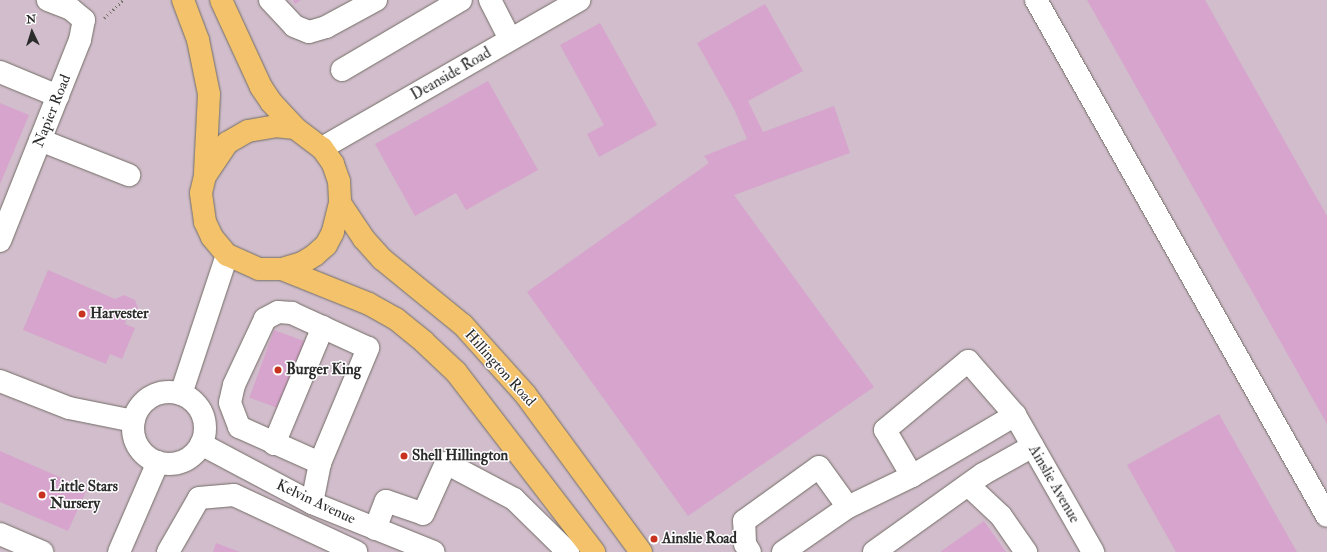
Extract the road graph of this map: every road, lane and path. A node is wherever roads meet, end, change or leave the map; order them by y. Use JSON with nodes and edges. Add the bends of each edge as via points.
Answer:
{"nodes":[{"id":1,"x":48,"y":0,"type":"edge"},
{"id":2,"x":183,"y":0,"type":"edge"},
{"id":3,"x":222,"y":0,"type":"edge"},
{"id":4,"x":270,"y":0,"type":"edge"},
{"id":5,"x":376,"y":0,"type":"edge"},
{"id":6,"x":461,"y":0,"type":"edge"},
{"id":7,"x":490,"y":0,"type":"edge"},
{"id":8,"x":579,"y":0,"type":"edge"},
{"id":9,"x":1036,"y":0,"type":"edge"},
{"id":10,"x":510,"y":39,"type":"junction"},
{"id":11,"x":342,"y":70,"type":"dead end"},
{"id":12,"x":0,"y":72,"type":"edge"},
{"id":13,"x":58,"y":96,"type":"junction"},
{"id":14,"x":295,"y":128,"type":"junction"},
{"id":15,"x":40,"y":140,"type":"junction"},
{"id":16,"x":322,"y":148,"type":"junction"},
{"id":17,"x":130,"y":175,"type":"dead end"},
{"id":18,"x":205,"y":176,"type":"junction"},
{"id":19,"x":340,"y":203,"type":"junction"},
{"id":20,"x":0,"y":241,"type":"edge"},
{"id":21,"x":227,"y":255,"type":"junction"},
{"id":22,"x":282,"y":269,"type":"junction"},
{"id":23,"x":324,"y":327,"type":"junction"},
{"id":24,"x":0,"y":381,"type":"edge"},
{"id":25,"x":181,"y":394,"type":"junction"},
{"id":26,"x":1015,"y":415,"type":"junction"},
{"id":27,"x":134,"y":421,"type":"junction"},
{"id":28,"x":201,"y":444,"type":"junction"},
{"id":29,"x":274,"y":444,"type":"junction"},
{"id":30,"x":1033,"y":446,"type":"junction"},
{"id":31,"x":158,"y":462,"type":"junction"},
{"id":32,"x":320,"y":463,"type":"junction"},
{"id":33,"x":912,"y":476,"type":"junction"},
{"id":34,"x":968,"y":485,"type":"junction"},
{"id":35,"x":312,"y":503,"type":"junction"},
{"id":36,"x":848,"y":507,"type":"junction"},
{"id":37,"x":1327,"y":516,"type":"edge"},
{"id":38,"x":375,"y":530,"type":"junction"},
{"id":39,"x":0,"y":534,"type":"edge"},
{"id":40,"x":38,"y":551,"type":"edge"},
{"id":41,"x":119,"y":552,"type":"edge"},
{"id":42,"x":168,"y":552,"type":"edge"},
{"id":43,"x":356,"y":552,"type":"edge"},
{"id":44,"x":433,"y":552,"type":"edge"},
{"id":45,"x":568,"y":552,"type":"edge"},
{"id":46,"x":594,"y":552,"type":"edge"},
{"id":47,"x":641,"y":552,"type":"edge"},
{"id":48,"x":750,"y":552,"type":"edge"},
{"id":49,"x":783,"y":552,"type":"edge"},
{"id":50,"x":874,"y":552,"type":"edge"},
{"id":51,"x":1026,"y":552,"type":"edge"},
{"id":52,"x":1093,"y":552,"type":"edge"}],
"edges":[{"from":1,"to":13,"type":"street","name":"Napier Road","via":[[71,10],[84,20],[80,40]]},
{"from":2,"to":18,"type":"main road","via":[[198,40],[209,94]]},
{"from":3,"to":14,"type":"main road","via":[[261,87]]},
{"from":4,"to":5,"type":"street","via":[[294,26],[309,32],[326,27]]},
{"from":6,"to":11,"type":"street"},
{"from":7,"to":10,"type":"street"},
{"from":8,"to":10,"type":"street","name":"Deanside Road"},
{"from":9,"to":37,"type":"street"},
{"from":10,"to":16,"type":"street","name":"Deanside Road"},
{"from":12,"to":13,"type":"street"},
{"from":13,"to":15,"type":"street","name":"Napier Road"},
{"from":14,"to":16,"type":"main road"},
{"from":14,"to":18,"type":"main road","via":[[260,127],[237,135],[216,156]]},
{"from":15,"to":17,"type":"street"},
{"from":15,"to":20,"type":"street","name":"Napier Road"},
{"from":16,"to":19,"type":"main road","via":[[333,164],[339,181]]},
{"from":18,"to":21,"type":"main road","via":[[201,193],[205,222],[212,237]]},
{"from":19,"to":22,"type":"main road","via":[[338,218],[326,245],[302,263]]},
{"from":19,"to":47,"type":"main road","name":"Hillington Road","via":[[364,239],[382,259],[462,325],[525,394]]},
{"from":21,"to":22,"type":"main road","via":[[259,269]]},
{"from":21,"to":25,"type":"street"},
{"from":22,"to":46,"type":"main road","via":[[369,304],[396,319],[424,342],[456,372]]},
{"from":23,"to":29,"type":"street"},
{"from":23,"to":29,"type":"street","via":[[292,313],[278,312],[265,319],[234,385],[230,403],[240,427]]},
{"from":23,"to":32,"type":"street","via":[[368,348]]},
{"from":24,"to":27,"type":"street","via":[[69,408]]},
{"from":25,"to":27,"type":"street","via":[[171,392],[151,397],[137,411]]},
{"from":25,"to":28,"type":"street","via":[[189,398],[201,411],[205,428]]},
{"from":26,"to":30,"type":"street","name":"Ainslie Avenue"},
{"from":26,"to":33,"type":"street"},
{"from":26,"to":33,"type":"street","name":"Ainslie Avenue","via":[[968,361],[885,430]]},
{"from":27,"to":31,"type":"street","via":[[137,443],[149,458]]},
{"from":28,"to":31,"type":"street","via":[[194,454],[184,461],[171,464]]},
{"from":28,"to":35,"type":"street","name":"Kelvin Avenue"},
{"from":29,"to":32,"type":"street"},
{"from":30,"to":34,"type":"street"},
{"from":30,"to":52,"type":"street","name":"Ainslie Avenue"},
{"from":31,"to":41,"type":"street"},
{"from":32,"to":35,"type":"street"},
{"from":33,"to":36,"type":"street"},
{"from":34,"to":50,"type":"street"},
{"from":34,"to":51,"type":"street","via":[[1001,516]]},
{"from":35,"to":38,"type":"street","name":"Kelvin Avenue"},
{"from":36,"to":48,"type":"street","via":[[819,467],[744,521],[745,544]]},
{"from":36,"to":49,"type":"street"},
{"from":38,"to":44,"type":"street","name":"Kelvin Avenue"},
{"from":38,"to":45,"type":"street","via":[[386,501],[422,514],[446,463],[514,499]]},
{"from":39,"to":40,"type":"street"},
{"from":42,"to":43,"type":"street","via":[[199,498],[234,495]]}]}
